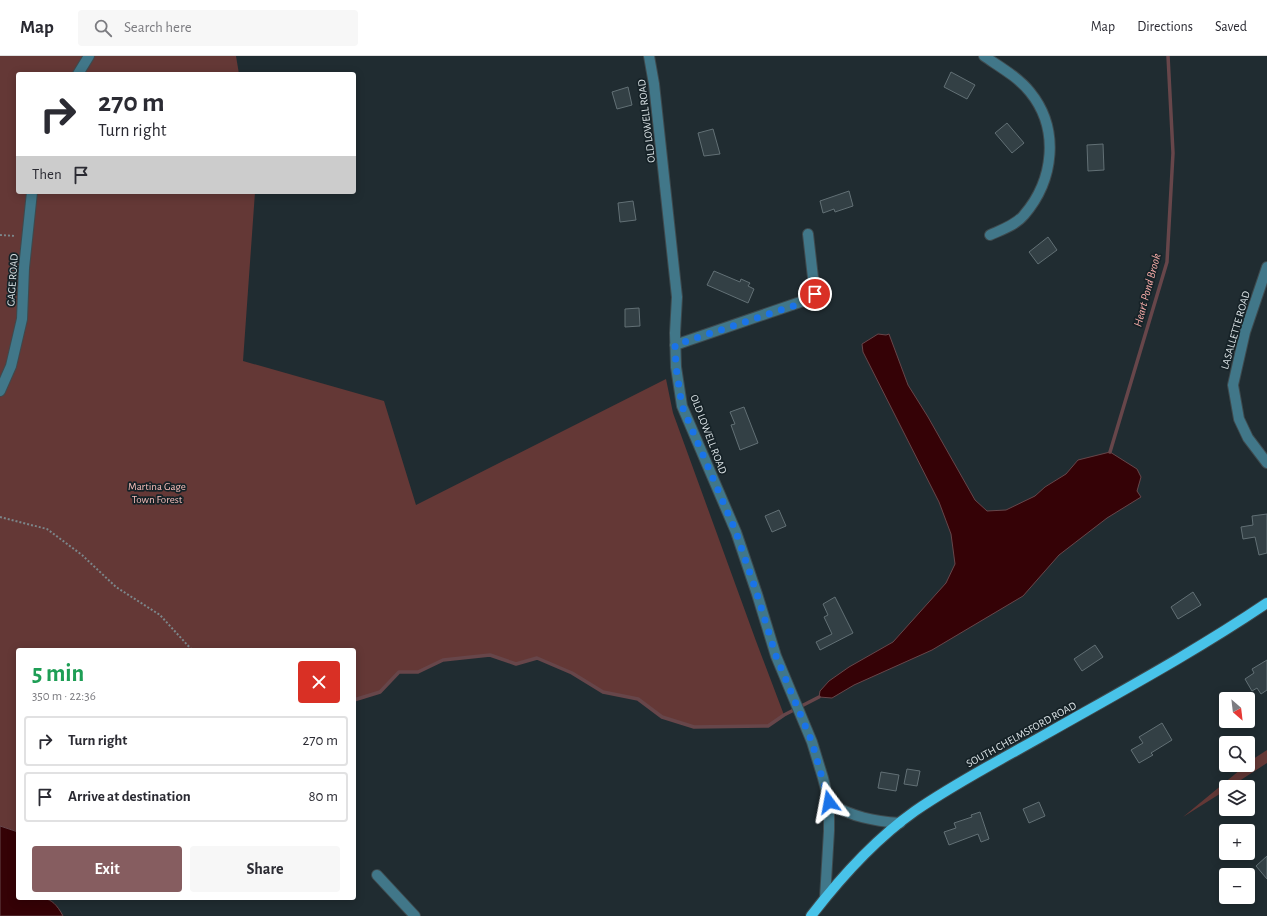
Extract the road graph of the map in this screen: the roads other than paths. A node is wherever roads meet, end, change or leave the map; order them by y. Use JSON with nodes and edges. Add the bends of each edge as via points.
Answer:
{"nodes":[{"id":1,"x":89,"y":56,"type":"edge"},
{"id":2,"x":649,"y":56,"type":"edge"},
{"id":3,"x":984,"y":56,"type":"edge"},
{"id":4,"x":79,"y":72,"type":"edge"},
{"id":5,"x":32,"y":194,"type":"edge"},
{"id":6,"x":808,"y":234,"type":"dead end"},
{"id":7,"x":990,"y":235,"type":"dead end"},
{"id":8,"x":1267,"y":267,"type":"edge"},
{"id":9,"x":675,"y":345,"type":"junction"},
{"id":10,"x":0,"y":391,"type":"edge"},
{"id":11,"x":1267,"y":463,"type":"edge"},
{"id":12,"x":1267,"y":603,"type":"edge"},
{"id":13,"x":829,"y":803,"type":"junction"},
{"id":14,"x":900,"y":823,"type":"junction"},
{"id":15,"x":377,"y":875,"type":"dead end"},
{"id":16,"x":825,"y":898,"type":"junction"},
{"id":17,"x":415,"y":916,"type":"edge"},
{"id":18,"x":811,"y":916,"type":"edge"}],
"edges":[{"from":1,"to":4,"type":"street"},
{"from":2,"to":9,"type":"street","name":"OLD LOWELL ROAD","via":[[677,297]]},
{"from":3,"to":7,"type":"street","via":[[1020,81],[1030,93],[1043,111],[1049,128],[1051,148],[1049,169],[1043,185],[1024,216],[1012,225]]},
{"from":5,"to":10,"type":"street","name":"GAGE ROAD","via":[[22,319],[11,366]]},
{"from":6,"to":9,"type":"street","via":[[815,294],[812,298]]},
{"from":8,"to":11,"type":"street","name":"LASALLETTE ROAD","via":[[1245,332],[1233,385],[1239,419],[1248,438]]},
{"from":9,"to":13,"type":"street","name":"OLD LOWELL ROAD","via":[[682,406],[736,532],[776,656],[812,742]]},
{"from":12,"to":14,"type":"main road","name":"SOUTH CHELMSFORD ROAD","via":[[1198,648],[948,789]]},
{"from":13,"to":14,"type":"street","via":[[844,812],[860,817]]},
{"from":13,"to":16,"type":"street","name":"OLD LOWELL ROAD"},
{"from":14,"to":16,"type":"main road","name":"SOUTH CHELMSFORD ROAD","via":[[863,854]]},
{"from":15,"to":17,"type":"street"},
{"from":16,"to":18,"type":"main road","name":"SOUTH CHELMSFORD ROAD"}]}
